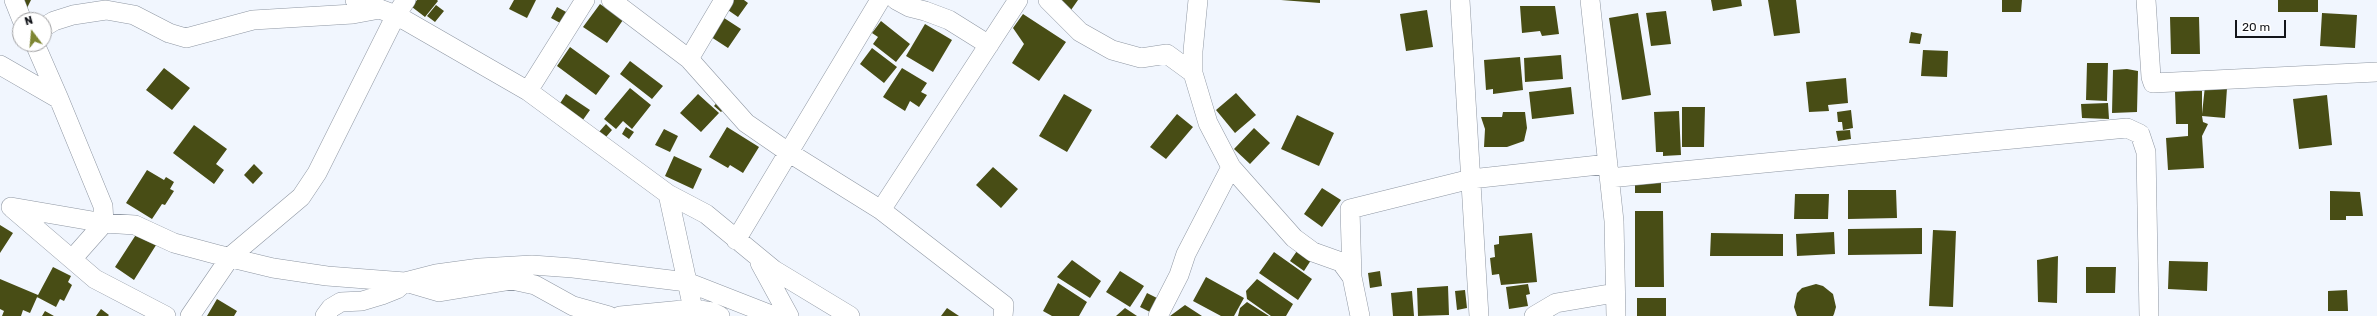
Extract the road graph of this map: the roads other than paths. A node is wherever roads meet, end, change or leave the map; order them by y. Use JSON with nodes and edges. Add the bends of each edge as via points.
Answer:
{"nodes":[{"id":1,"x":14,"y":0,"type":"edge"},
{"id":2,"x":355,"y":0,"type":"edge"},
{"id":3,"x":585,"y":0,"type":"edge"},
{"id":4,"x":611,"y":0,"type":"edge"},
{"id":5,"x":724,"y":0,"type":"edge"},
{"id":6,"x":896,"y":0,"type":"edge"},
{"id":7,"x":1018,"y":0,"type":"edge"},
{"id":8,"x":1048,"y":0,"type":"edge"},
{"id":9,"x":1198,"y":0,"type":"edge"},
{"id":10,"x":1460,"y":0,"type":"edge"},
{"id":11,"x":1590,"y":0,"type":"edge"},
{"id":12,"x":2146,"y":0,"type":"edge"},
{"id":13,"x":876,"y":3,"type":"edge"},
{"id":14,"x":394,"y":8,"type":"edge"},
{"id":15,"x":19,"y":12,"type":"edge"},
{"id":16,"x":52,"y":22,"type":"edge"},
{"id":17,"x":989,"y":45,"type":"junction"},
{"id":18,"x":38,"y":52,"type":"edge"},
{"id":19,"x":690,"y":59,"type":"junction"},
{"id":20,"x":0,"y":65,"type":"edge"},
{"id":21,"x":2377,"y":72,"type":"edge"},
{"id":22,"x":1193,"y":73,"type":"junction"},
{"id":23,"x":528,"y":91,"type":"junction"},
{"id":24,"x":59,"y":99,"type":"junction"},
{"id":25,"x":788,"y":152,"type":"junction"},
{"id":26,"x":1231,"y":167,"type":"junction"},
{"id":27,"x":1608,"y":171,"type":"junction"},
{"id":28,"x":1471,"y":178,"type":"junction"},
{"id":29,"x":668,"y":194,"type":"junction"},
{"id":30,"x":6,"y":204,"type":"edge"},
{"id":31,"x":881,"y":210,"type":"junction"},
{"id":32,"x":104,"y":223,"type":"junction"},
{"id":33,"x":736,"y":240,"type":"junction"},
{"id":34,"x":231,"y":256,"type":"junction"},
{"id":35,"x":757,"y":257,"type":"junction"},
{"id":36,"x":73,"y":258,"type":"junction"},
{"id":37,"x":405,"y":282,"type":"junction"},
{"id":38,"x":688,"y":282,"type":"junction"},
{"id":39,"x":1354,"y":284,"type":"junction"},
{"id":40,"x":1615,"y":293,"type":"junction"},
{"id":41,"x":693,"y":309,"type":"junction"},
{"id":42,"x":166,"y":316,"type":"edge"},
{"id":43,"x":190,"y":316,"type":"edge"},
{"id":44,"x":325,"y":316,"type":"edge"},
{"id":45,"x":609,"y":316,"type":"edge"},
{"id":46,"x":620,"y":316,"type":"edge"},
{"id":47,"x":720,"y":316,"type":"edge"},
{"id":48,"x":774,"y":316,"type":"edge"},
{"id":49,"x":789,"y":316,"type":"edge"},
{"id":50,"x":850,"y":316,"type":"edge"},
{"id":51,"x":1003,"y":316,"type":"edge"},
{"id":52,"x":1158,"y":316,"type":"edge"},
{"id":53,"x":1347,"y":316,"type":"edge"},
{"id":54,"x":1360,"y":316,"type":"edge"},
{"id":55,"x":1479,"y":316,"type":"edge"},
{"id":56,"x":1534,"y":316,"type":"edge"},
{"id":57,"x":1616,"y":316,"type":"edge"},
{"id":58,"x":2149,"y":316,"type":"edge"}],
"edges":[{"from":1,"to":15,"type":"street"},
{"from":2,"to":14,"type":"street"},
{"from":3,"to":23,"type":"street"},
{"from":4,"to":19,"type":"street"},
{"from":5,"to":19,"type":"street"},
{"from":6,"to":17,"type":"street","via":[[949,20]]},
{"from":7,"to":17,"type":"street"},
{"from":8,"to":22,"type":"street","via":[[1080,32],[1112,50],[1140,58],[1167,54]]},
{"from":9,"to":22,"type":"street"},
{"from":10,"to":28,"type":"street"},
{"from":11,"to":27,"type":"street"},
{"from":12,"to":21,"type":"street","via":[[2153,83]]},
{"from":13,"to":25,"type":"street"},
{"from":14,"to":16,"type":"street","via":[[353,14],[253,20],[186,38],[134,15],[106,10],[73,15]]},
{"from":14,"to":23,"type":"street"},
{"from":14,"to":34,"type":"street","via":[[317,173],[301,197]]},
{"from":17,"to":31,"type":"street"},
{"from":18,"to":24,"type":"street"},
{"from":19,"to":25,"type":"street","via":[[746,123]]},
{"from":20,"to":24,"type":"street"},
{"from":22,"to":26,"type":"street","via":[[1208,123]]},
{"from":23,"to":29,"type":"street"},
{"from":24,"to":32,"type":"street","via":[[103,206]]},
{"from":25,"to":31,"type":"street"},
{"from":25,"to":33,"type":"street"},
{"from":26,"to":39,"type":"street","via":[[1294,238],[1313,252],[1341,262]]},
{"from":26,"to":52,"type":"street","via":[[1186,254],[1179,275]]},
{"from":27,"to":28,"type":"street"},
{"from":27,"to":40,"type":"street","via":[[1614,221]]},
{"from":27,"to":58,"type":"street","via":[[2127,128],[2140,134],[2146,152]]},
{"from":28,"to":39,"type":"street","via":[[1350,209]]},
{"from":28,"to":55,"type":"street"},
{"from":29,"to":33,"type":"street","via":[[706,214]]},
{"from":29,"to":38,"type":"street"},
{"from":30,"to":32,"type":"street"},
{"from":30,"to":36,"type":"street"},
{"from":31,"to":51,"type":"street","via":[[1004,305]]},
{"from":32,"to":34,"type":"street","via":[[135,225],[174,243]]},
{"from":32,"to":36,"type":"street"},
{"from":33,"to":35,"type":"street"},
{"from":34,"to":37,"type":"street","via":[[273,268],[327,276]]},
{"from":34,"to":43,"type":"street"},
{"from":35,"to":49,"type":"street"},
{"from":35,"to":50,"type":"street"},
{"from":36,"to":42,"type":"street","via":[[95,278]]},
{"from":37,"to":38,"type":"street","via":[[443,273],[532,265]]},
{"from":37,"to":44,"type":"street","via":[[397,289],[382,295],[362,301],[341,302],[331,308]]},
{"from":37,"to":45,"type":"street","via":[[439,292],[512,280],[535,285],[573,306]]},
{"from":38,"to":41,"type":"street"},
{"from":38,"to":48,"type":"street"},
{"from":39,"to":53,"type":"street"},
{"from":39,"to":54,"type":"street"},
{"from":40,"to":56,"type":"street","via":[[1556,304]]},
{"from":40,"to":57,"type":"street"},
{"from":41,"to":46,"type":"street"},
{"from":41,"to":47,"type":"street"}]}
